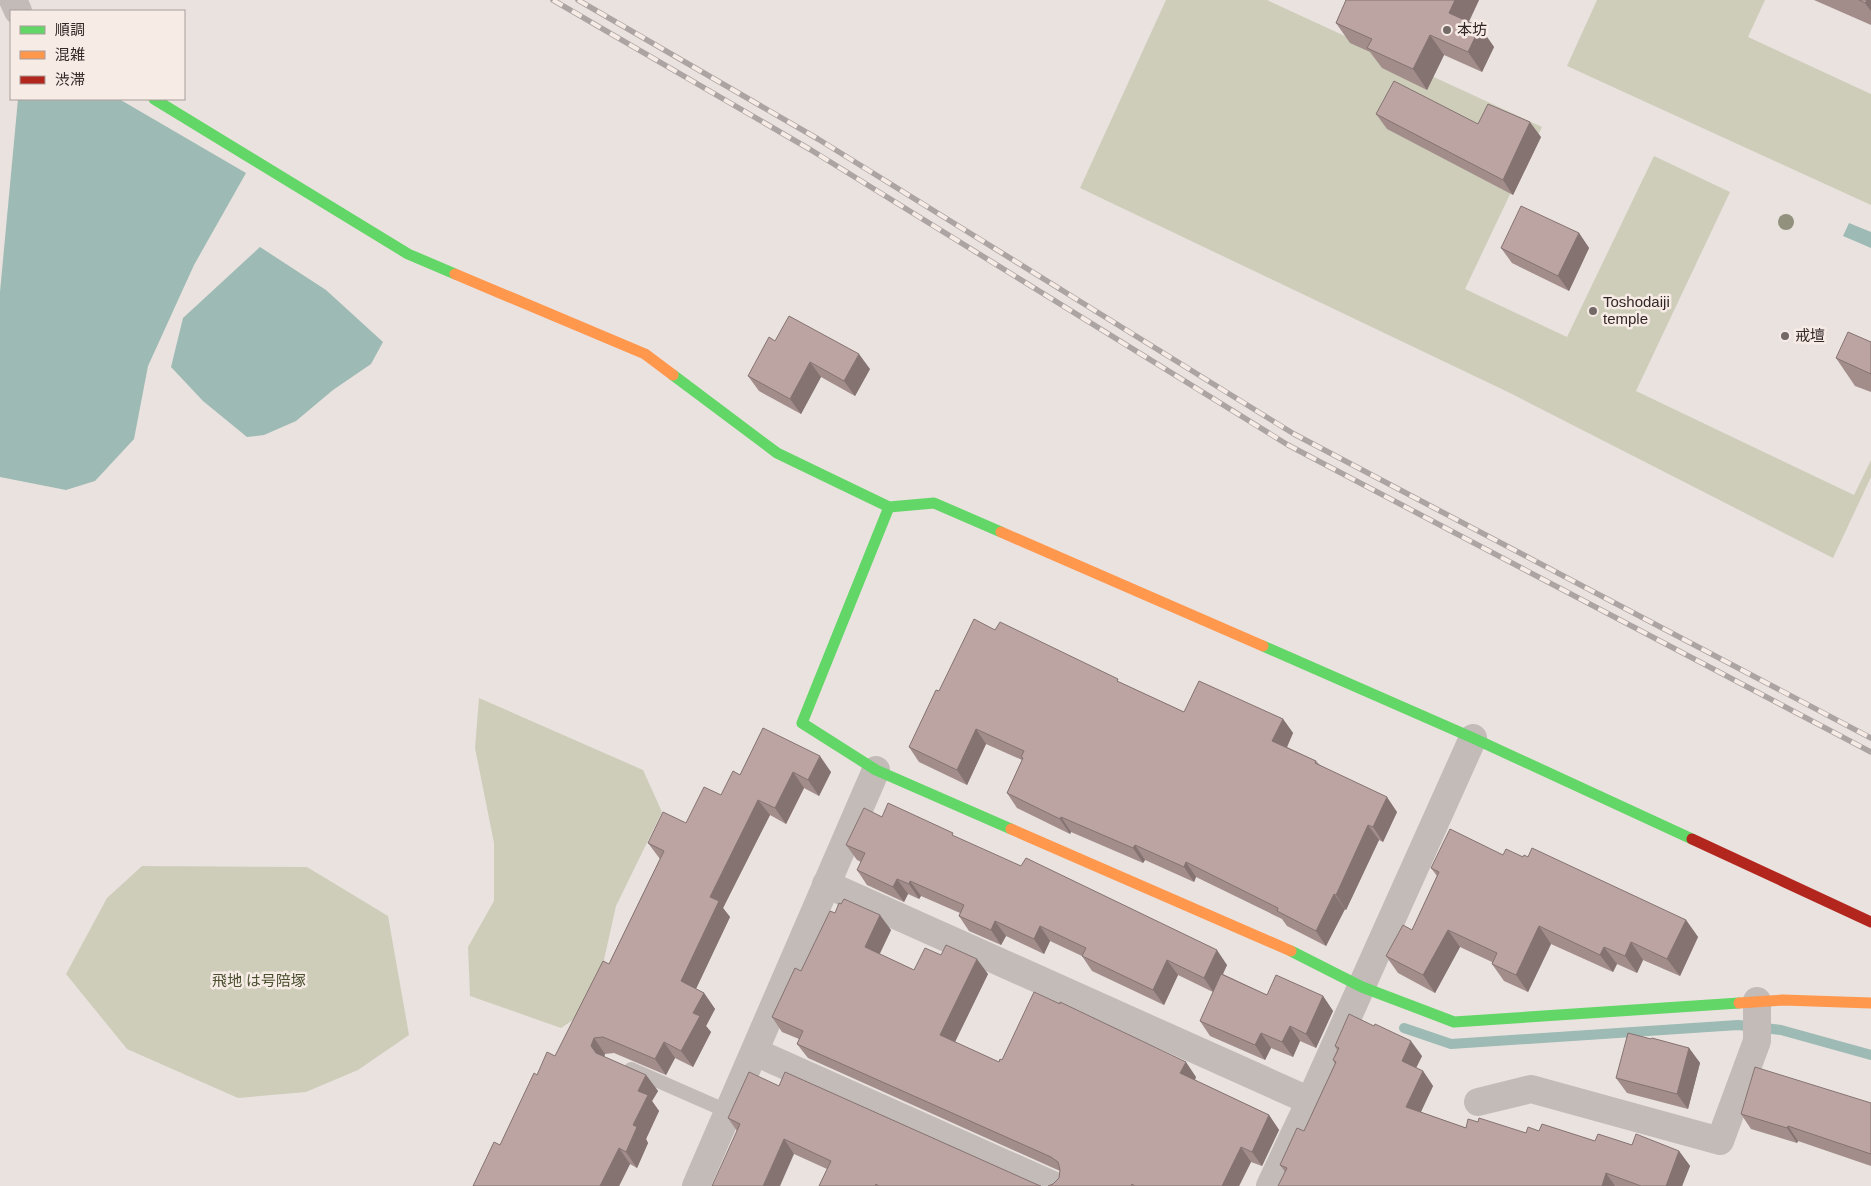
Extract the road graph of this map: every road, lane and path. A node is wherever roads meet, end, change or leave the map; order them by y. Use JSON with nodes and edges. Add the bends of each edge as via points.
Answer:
{"nodes":[{"id":1,"x":156,"y":100,"type":"edge"},
{"id":2,"x":889,"y":507,"type":"junction"},
{"id":3,"x":1473,"y":738,"type":"junction"},
{"id":4,"x":876,"y":770,"type":"junction"},
{"id":5,"x":826,"y":884,"type":"junction"},
{"id":6,"x":1871,"y":922,"type":"edge"},
{"id":7,"x":1362,"y":986,"type":"junction"},
{"id":8,"x":1871,"y":1004,"type":"edge"},
{"id":9,"x":1757,"y":1019,"type":"junction"},
{"id":10,"x":755,"y":1052,"type":"junction"},
{"id":11,"x":620,"y":1064,"type":"edge"},
{"id":12,"x":1310,"y":1101,"type":"junction"},
{"id":13,"x":1478,"y":1102,"type":"dead end"},
{"id":14,"x":729,"y":1112,"type":"junction"},
{"id":15,"x":696,"y":1186,"type":"edge"},
{"id":16,"x":1055,"y":1186,"type":"edge"},
{"id":17,"x":1270,"y":1186,"type":"edge"}],
"edges":[{"from":1,"to":2,"type":"street","via":[[408,254],[645,354],[777,454]]},
{"from":2,"to":3,"type":"street","via":[[934,504]]},
{"from":2,"to":4,"type":"street","via":[[802,723]]},
{"from":3,"to":6,"type":"street"},
{"from":3,"to":7,"type":"street"},
{"from":4,"to":5,"type":"street"},
{"from":4,"to":7,"type":"street","via":[[1272,942]]},
{"from":5,"to":10,"type":"street"},
{"from":5,"to":12,"type":"street"},
{"from":7,"to":9,"type":"street","via":[[1454,1022]]},
{"from":7,"to":12,"type":"street"},
{"from":8,"to":9,"type":"street","via":[[1783,1000]]},
{"from":9,"to":13,"type":"street","via":[[1720,1141],[1531,1089]]},
{"from":10,"to":14,"type":"street"},
{"from":10,"to":16,"type":"street"},
{"from":11,"to":14,"type":"lane"},
{"from":12,"to":17,"type":"street"},
{"from":14,"to":15,"type":"street"}]}
